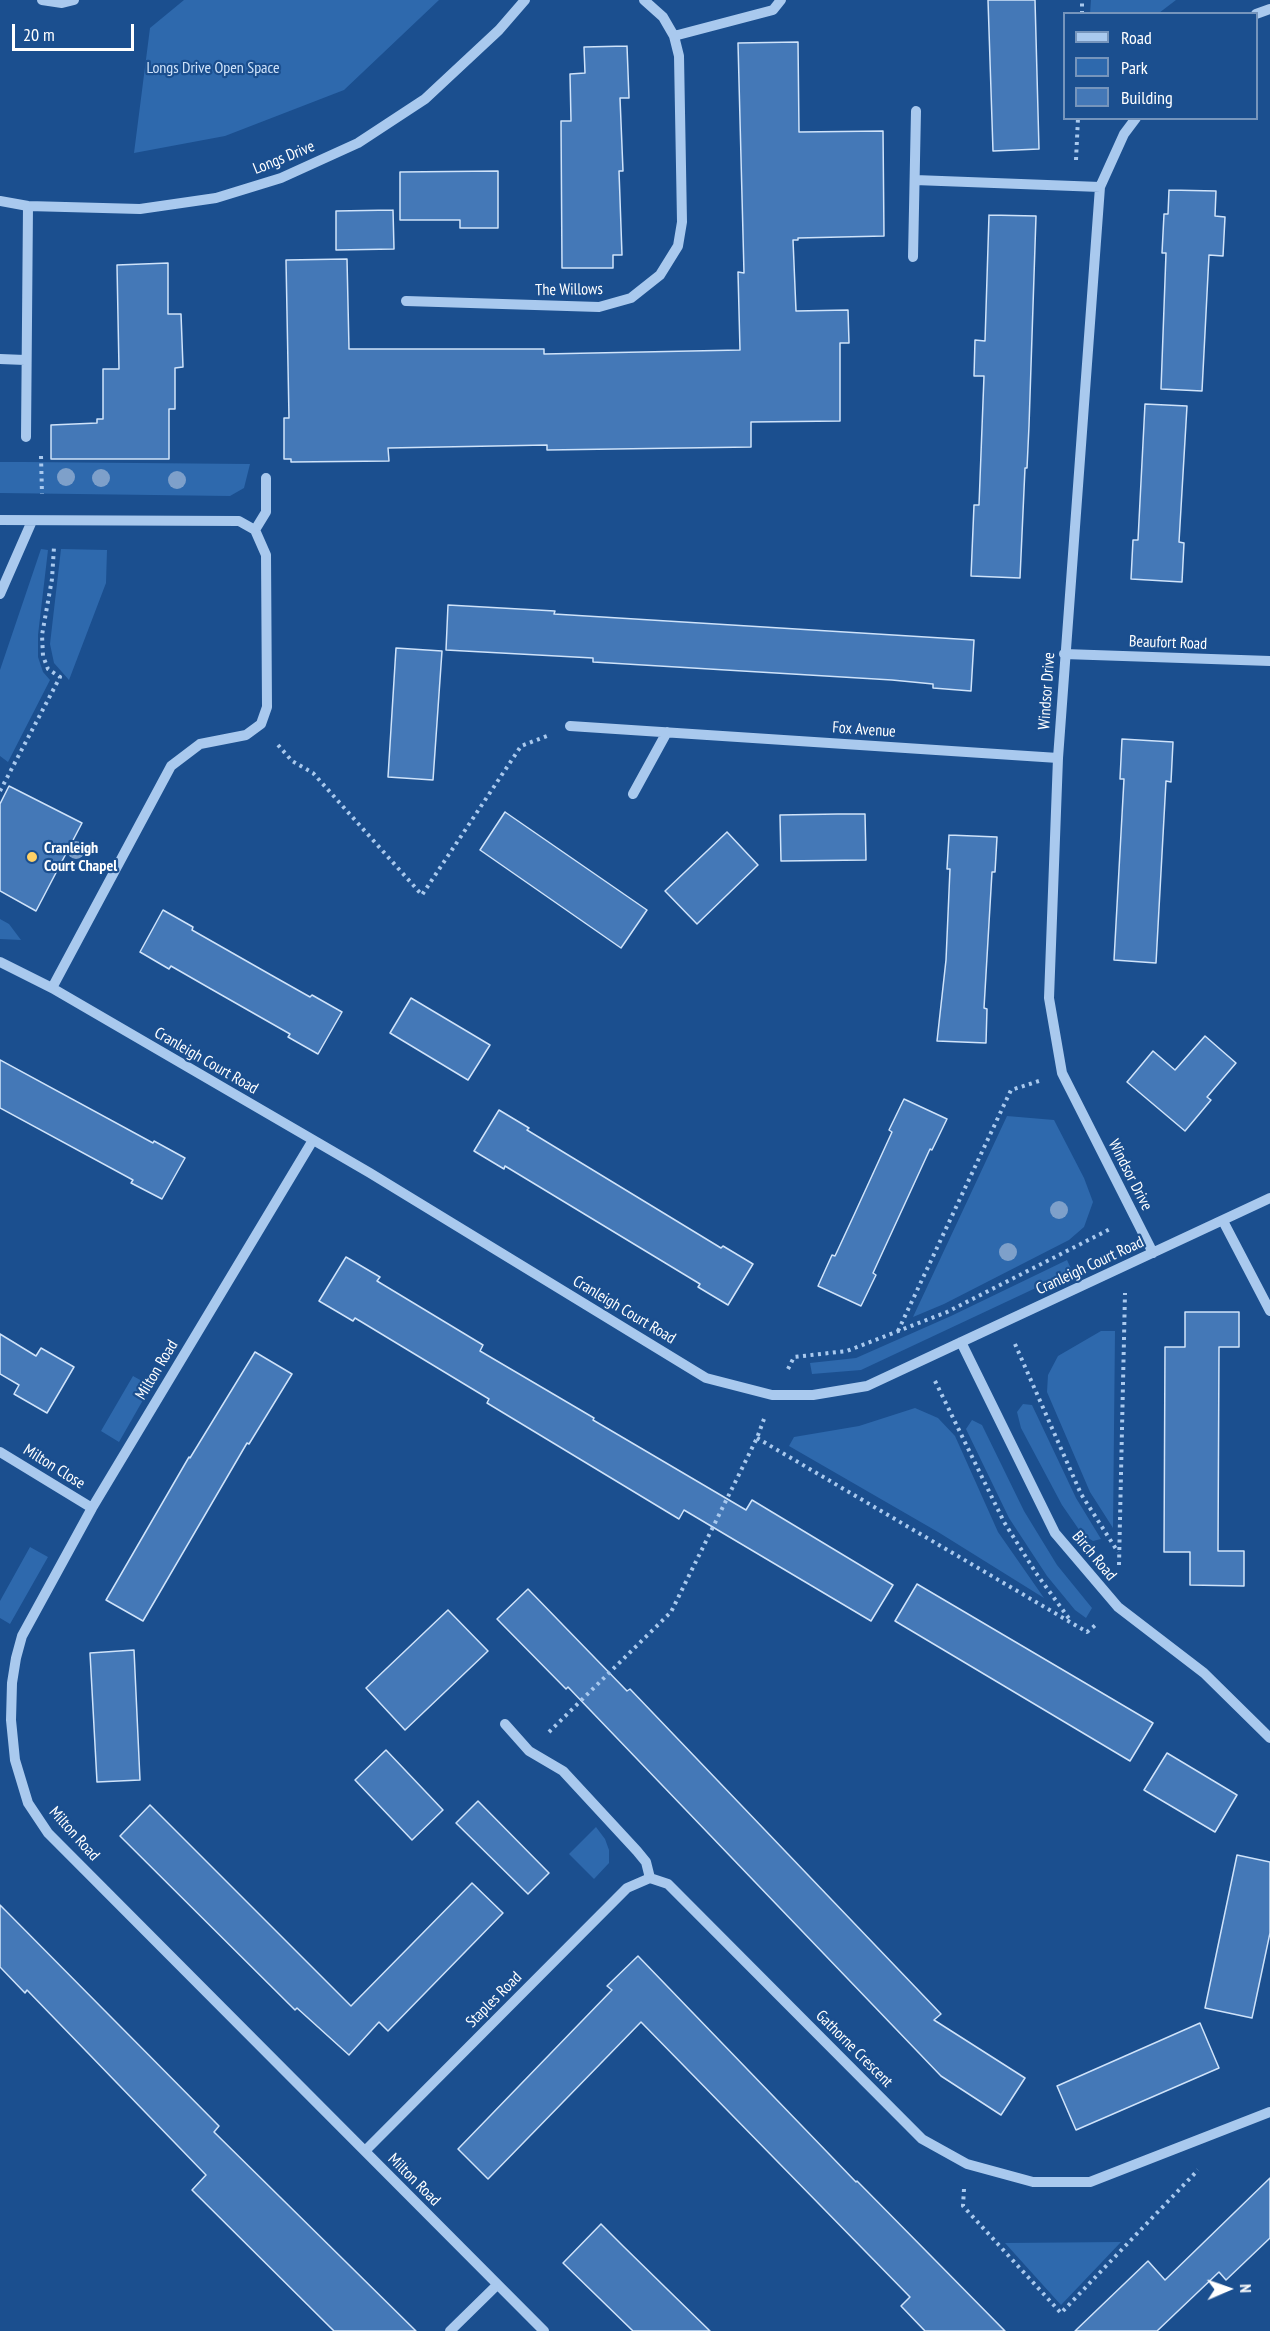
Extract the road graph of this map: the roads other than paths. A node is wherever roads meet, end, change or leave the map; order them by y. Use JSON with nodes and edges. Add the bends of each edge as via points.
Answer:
{"nodes":[{"id":1,"x":42,"y":0,"type":"edge"},
{"id":2,"x":74,"y":0,"type":"edge"},
{"id":3,"x":525,"y":0,"type":"edge"},
{"id":4,"x":644,"y":0,"type":"edge"},
{"id":5,"x":781,"y":0,"type":"edge"},
{"id":6,"x":674,"y":36,"type":"junction"},
{"id":7,"x":916,"y":111,"type":"dead end"},
{"id":8,"x":1134,"y":120,"type":"edge"},
{"id":9,"x":915,"y":180,"type":"junction"},
{"id":10,"x":1100,"y":187,"type":"junction"},
{"id":11,"x":0,"y":201,"type":"edge"},
{"id":12,"x":28,"y":206,"type":"junction"},
{"id":13,"x":914,"y":257,"type":"dead end"},
{"id":14,"x":406,"y":301,"type":"dead end"},
{"id":15,"x":0,"y":359,"type":"edge"},
{"id":16,"x":25,"y":360,"type":"junction"},
{"id":17,"x":26,"y":437,"type":"road end"},
{"id":18,"x":266,"y":478,"type":"dead end"},
{"id":19,"x":0,"y":520,"type":"edge"},
{"id":20,"x":38,"y":521,"type":"junction"},
{"id":21,"x":255,"y":530,"type":"junction"},
{"id":22,"x":0,"y":594,"type":"edge"},
{"id":23,"x":1064,"y":654,"type":"junction"},
{"id":24,"x":1270,"y":662,"type":"edge"},
{"id":25,"x":570,"y":726,"type":"road end"},
{"id":26,"x":668,"y":732,"type":"junction"},
{"id":27,"x":1058,"y":758,"type":"junction"},
{"id":28,"x":633,"y":794,"type":"dead end"},
{"id":29,"x":0,"y":962,"type":"edge"},
{"id":30,"x":52,"y":988,"type":"junction"},
{"id":31,"x":313,"y":1140,"type":"junction"},
{"id":32,"x":1270,"y":1198,"type":"edge"},
{"id":33,"x":1223,"y":1221,"type":"junction"},
{"id":34,"x":1152,"y":1253,"type":"junction"},
{"id":35,"x":1270,"y":1311,"type":"edge"},
{"id":36,"x":961,"y":1342,"type":"junction"},
{"id":37,"x":0,"y":1452,"type":"edge"},
{"id":38,"x":92,"y":1508,"type":"junction"},
{"id":39,"x":505,"y":1724,"type":"dead end"},
{"id":40,"x":1270,"y":1738,"type":"edge"},
{"id":41,"x":650,"y":1878,"type":"junction"},
{"id":42,"x":1270,"y":2112,"type":"edge"},
{"id":43,"x":365,"y":2151,"type":"junction"},
{"id":44,"x":497,"y":2285,"type":"junction"},
{"id":45,"x":450,"y":2331,"type":"edge"},
{"id":46,"x":544,"y":2331,"type":"edge"}],
"edges":[{"from":1,"to":2,"type":"street"},
{"from":3,"to":12,"type":"street","name":"Longs Drive","via":[[499,30],[425,99],[358,143],[281,178],[216,198],[140,209]]},
{"from":4,"to":6,"type":"street","name":"The Willows","via":[[663,16]]},
{"from":5,"to":6,"type":"street","via":[[772,10]]},
{"from":6,"to":14,"type":"street","name":"The Willows","via":[[679,56],[681,222],[678,246],[660,275],[631,298],[599,307]]},
{"from":7,"to":9,"type":"street"},
{"from":8,"to":10,"type":"street","name":"Windsor Drive"},
{"from":9,"to":10,"type":"street"},
{"from":9,"to":13,"type":"street"},
{"from":10,"to":23,"type":"street","name":"Windsor Drive"},
{"from":11,"to":12,"type":"street","name":"Longs Drive"},
{"from":12,"to":16,"type":"street"},
{"from":15,"to":16,"type":"street"},
{"from":16,"to":17,"type":"street"},
{"from":18,"to":21,"type":"street","via":[[266,512]]},
{"from":19,"to":20,"type":"street"},
{"from":20,"to":21,"type":"street","via":[[239,521]]},
{"from":20,"to":22,"type":"street"},
{"from":21,"to":30,"type":"street","via":[[266,555],[267,707],[261,724],[246,735],[200,744],[171,766]]},
{"from":23,"to":24,"type":"street","name":"Beaufort Road"},
{"from":23,"to":27,"type":"street","name":"Windsor Drive"},
{"from":25,"to":26,"type":"street","name":"Fox Avenue"},
{"from":26,"to":27,"type":"street","name":"Fox Avenue"},
{"from":26,"to":28,"type":"street"},
{"from":27,"to":34,"type":"street","name":"Windsor Drive","via":[[1049,998],[1062,1073]]},
{"from":29,"to":30,"type":"street","name":"Cranleigh Court Road"},
{"from":30,"to":31,"type":"street","name":"Cranleigh Court Road"},
{"from":31,"to":36,"type":"street","name":"Cranleigh Court Road","via":[[706,1378],[772,1395],[813,1395],[867,1386]]},
{"from":31,"to":38,"type":"street","name":"Milton Road"},
{"from":32,"to":33,"type":"street","name":"Cranleigh Court Road"},
{"from":33,"to":34,"type":"street","name":"Cranleigh Court Road"},
{"from":33,"to":35,"type":"street"},
{"from":34,"to":36,"type":"street","name":"Cranleigh Court Road"},
{"from":36,"to":40,"type":"street","name":"Birch Road","via":[[1055,1533],[1118,1607],[1204,1673]]},
{"from":37,"to":38,"type":"street","name":"Milton Close"},
{"from":38,"to":43,"type":"street","name":"Milton Road","via":[[22,1636],[16,1658],[11,1720],[15,1760],[28,1803],[48,1833]]},
{"from":39,"to":41,"type":"street","via":[[529,1751],[563,1772],[637,1851],[646,1862]]},
{"from":41,"to":42,"type":"street","name":"Gathorne Crescent","via":[[668,1884],[921,2139],[966,2164],[1033,2182],[1090,2182]]},
{"from":41,"to":43,"type":"street","name":"Staples Road","via":[[627,1888]]},
{"from":43,"to":44,"type":"street","name":"Milton Road"},
{"from":44,"to":45,"type":"street"},
{"from":44,"to":46,"type":"street","name":"Milton Road"}]}
